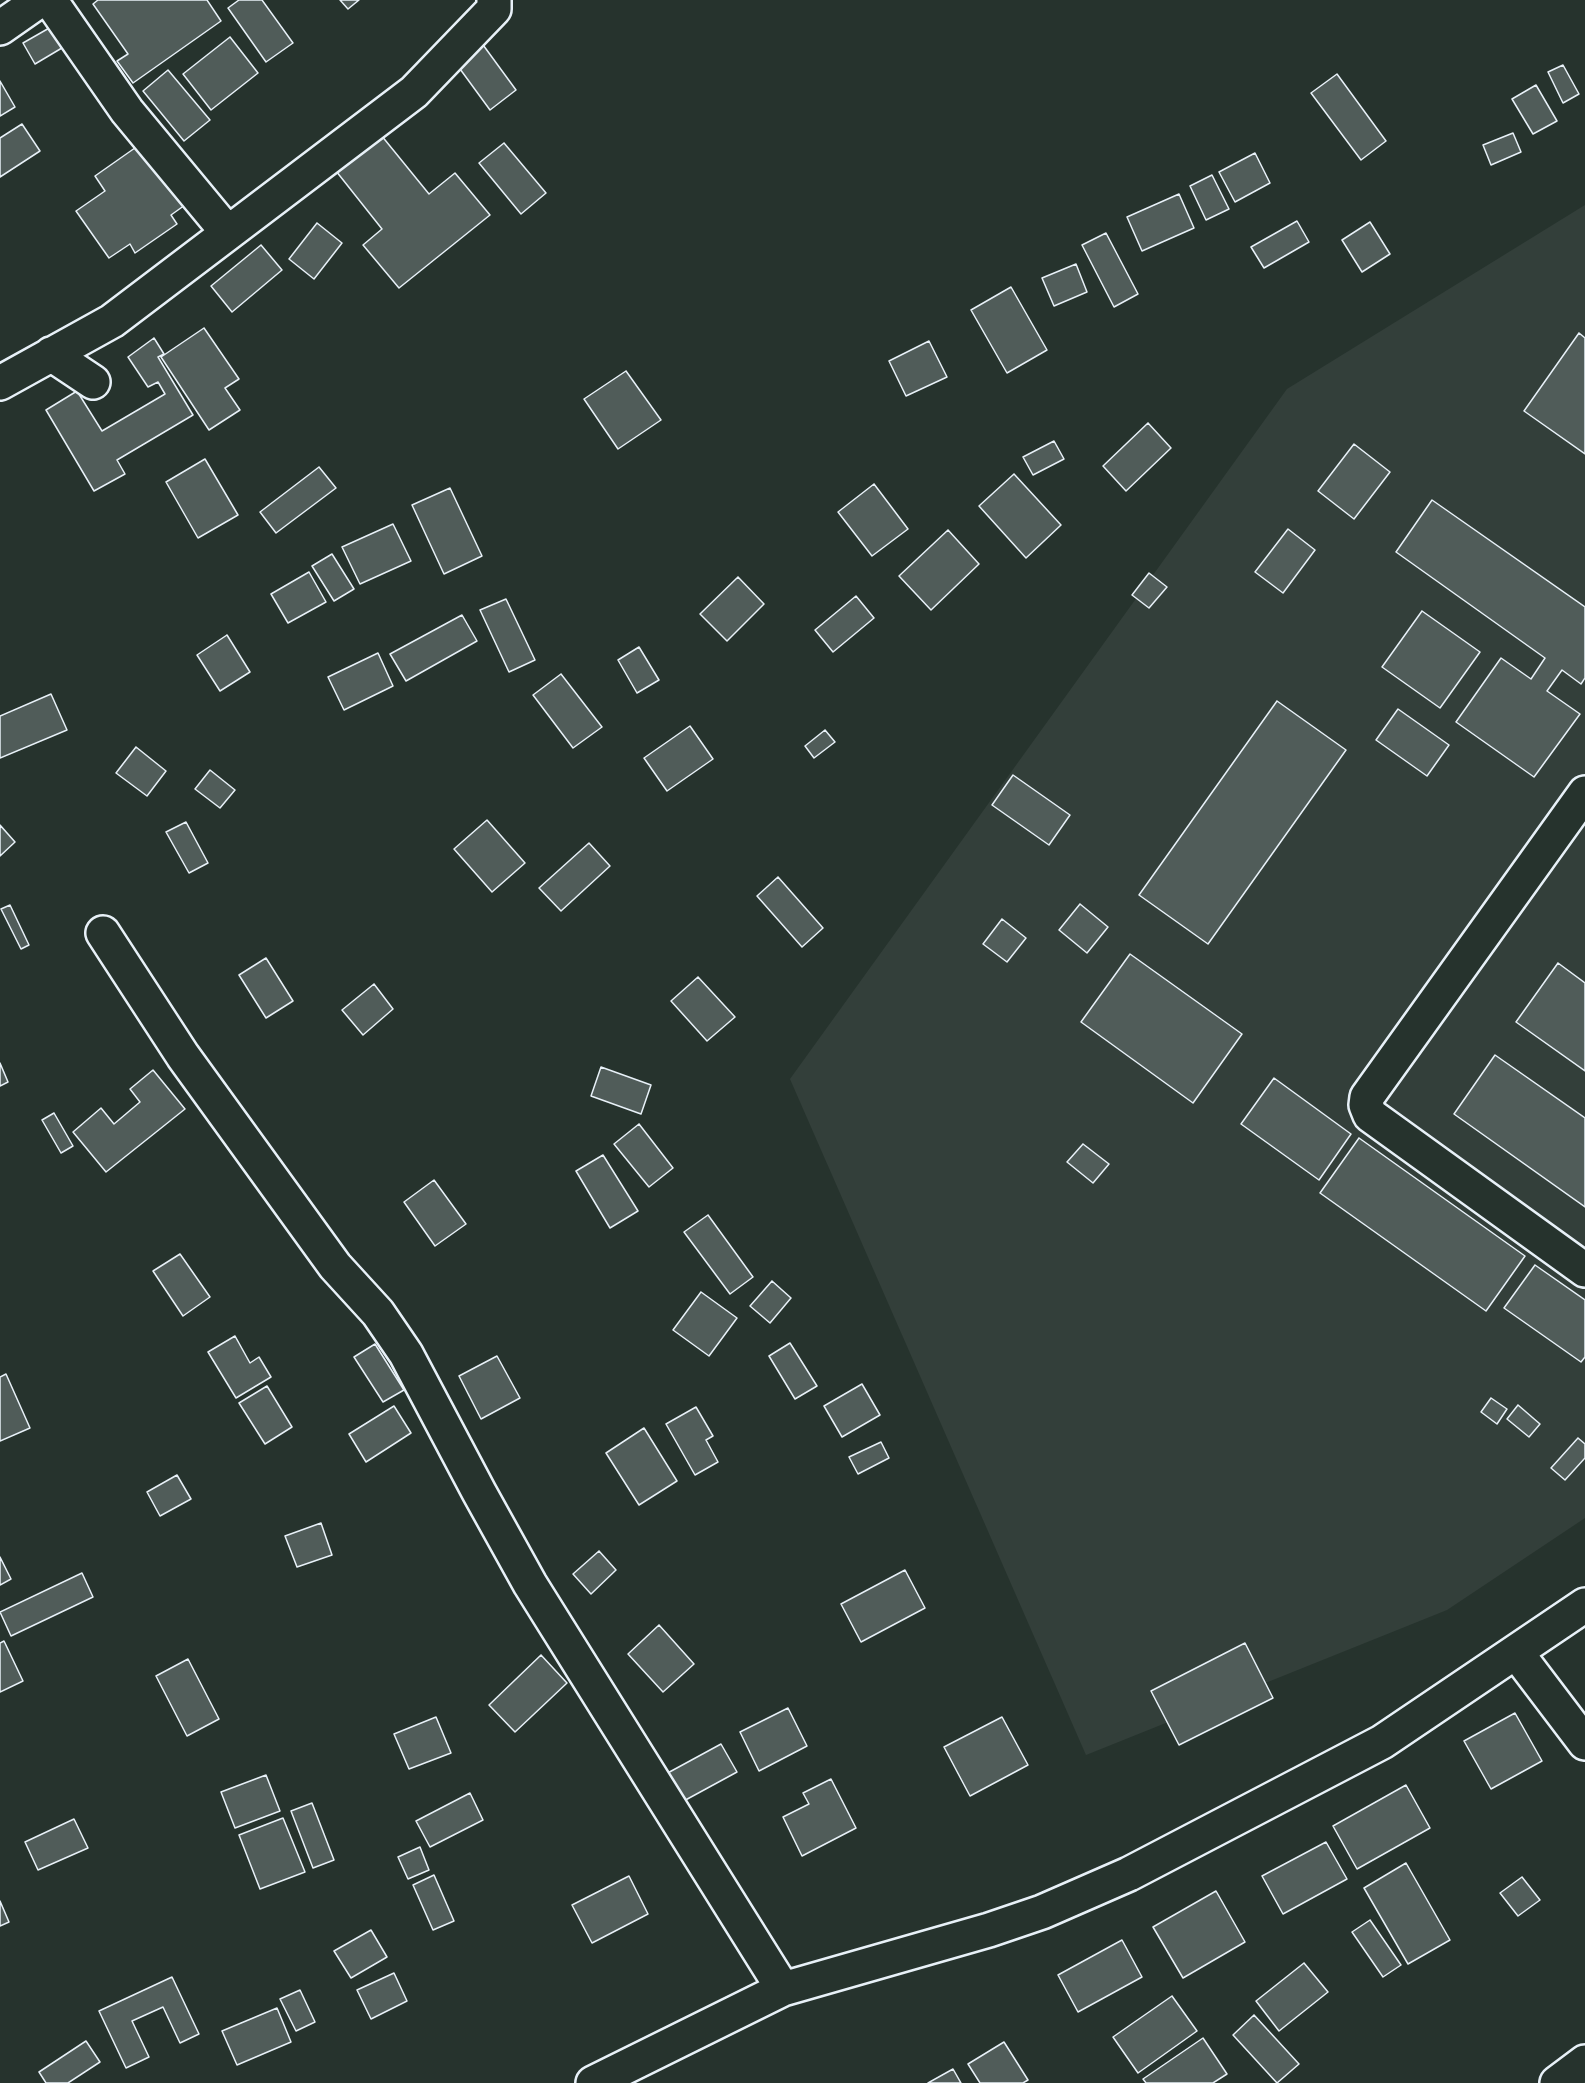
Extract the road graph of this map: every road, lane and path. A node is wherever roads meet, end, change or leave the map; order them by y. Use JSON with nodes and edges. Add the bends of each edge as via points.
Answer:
{"nodes":[{"id":1,"x":40,"y":0,"type":"edge"},
{"id":2,"x":50,"y":0,"type":"edge"},
{"id":3,"x":494,"y":0,"type":"edge"},
{"id":4,"x":0,"y":28,"type":"edge"},
{"id":5,"x":228,"y":233,"type":"junction"},
{"id":6,"x":51,"y":354,"type":"junction"},
{"id":7,"x":93,"y":382,"type":"dead end"},
{"id":8,"x":0,"y":383,"type":"edge"},
{"id":9,"x":1585,"y":794,"type":"edge"},
{"id":10,"x":103,"y":933,"type":"dead end"},
{"id":11,"x":1585,"y":1270,"type":"edge"},
{"id":12,"x":1585,"y":1605,"type":"edge"},
{"id":13,"x":1516,"y":1652,"type":"junction"},
{"id":14,"x":1585,"y":1743,"type":"edge"},
{"id":15,"x":783,"y":1989,"type":"junction"},
{"id":16,"x":1585,"y":2062,"type":"edge"},
{"id":17,"x":593,"y":2083,"type":"edge"},
{"id":18,"x":1557,"y":2083,"type":"edge"}],
"edges":[{"from":1,"to":4,"type":"street"},
{"from":2,"to":5,"type":"street","via":[[127,111]]},
{"from":3,"to":5,"type":"street","via":[[494,9],[414,92]]},
{"from":5,"to":6,"type":"street","via":[[112,321]]},
{"from":6,"to":7,"type":"street"},
{"from":6,"to":8,"type":"street"},
{"from":9,"to":11,"type":"street","via":[[1367,1097],[1366,1105],[1370,1115]]},
{"from":10,"to":15,"type":"street","via":[[183,1056],[335,1266],[378,1313],[406,1354],[531,1584]]},
{"from":12,"to":13,"type":"street"},
{"from":13,"to":14,"type":"street"},
{"from":13,"to":15,"type":"street","via":[[1382,1742],[1129,1875],[989,1930]]},
{"from":15,"to":17,"type":"street"},
{"from":16,"to":18,"type":"street"}]}
